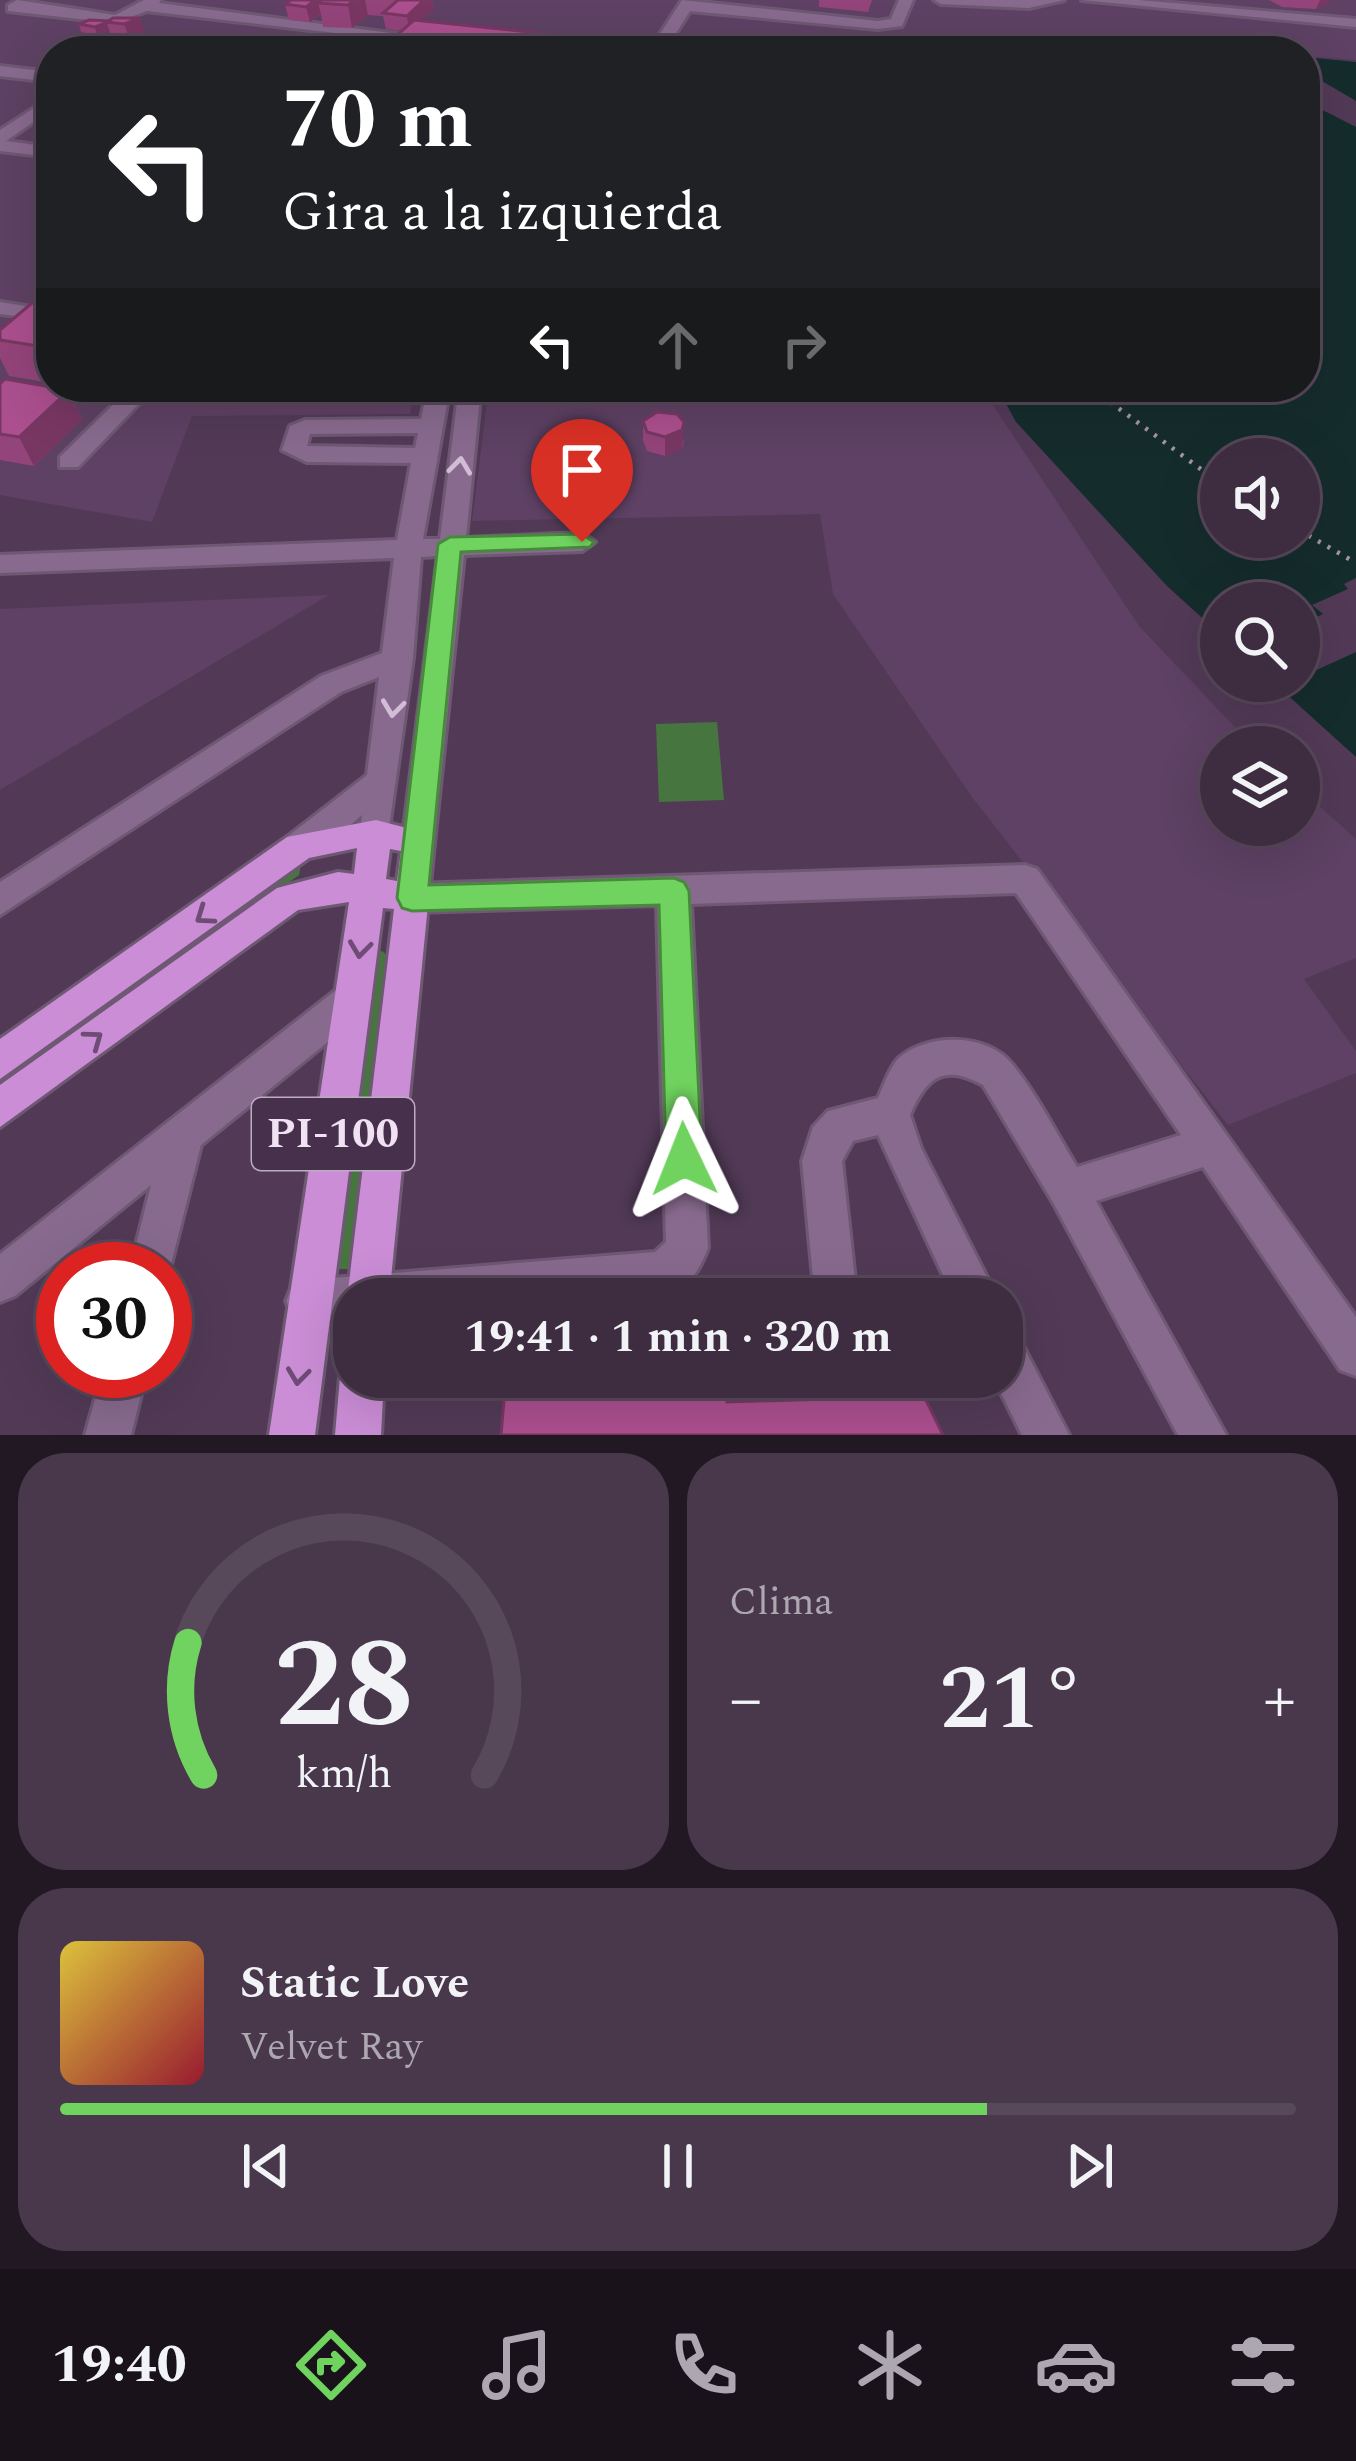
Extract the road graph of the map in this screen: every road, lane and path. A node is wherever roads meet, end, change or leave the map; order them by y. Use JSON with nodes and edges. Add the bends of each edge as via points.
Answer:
{"nodes":[{"id":1,"x":27,"y":0,"type":"edge"},
{"id":2,"x":906,"y":0,"type":"edge"},
{"id":3,"x":941,"y":0,"type":"edge"},
{"id":4,"x":1057,"y":0,"type":"edge"},
{"id":5,"x":1089,"y":0,"type":"edge"},
{"id":6,"x":149,"y":3,"type":"edge"},
{"id":7,"x":687,"y":3,"type":"edge"},
{"id":8,"x":1356,"y":23,"type":"edge"},
{"id":9,"x":409,"y":36,"type":"edge"},
{"id":10,"x":666,"y":36,"type":"edge"},
{"id":11,"x":0,"y":70,"type":"edge"},
{"id":12,"x":36,"y":75,"type":"edge"},
{"id":13,"x":36,"y":114,"type":"edge"},
{"id":14,"x":0,"y":142,"type":"edge"},
{"id":15,"x":36,"y":149,"type":"edge"},
{"id":16,"x":0,"y":308,"type":"edge"},
{"id":17,"x":36,"y":311,"type":"edge"},
{"id":18,"x":36,"y":322,"type":"edge"},
{"id":19,"x":15,"y":340,"type":"edge"},
{"id":20,"x":129,"y":402,"type":"edge"},
{"id":21,"x":436,"y":402,"type":"edge"},
{"id":22,"x":468,"y":402,"type":"edge"},
{"id":23,"x":1110,"y":402,"type":"dead end"},
{"id":24,"x":431,"y":426,"type":"junction"},
{"id":25,"x":426,"y":456,"type":"junction"},
{"id":26,"x":69,"y":462,"type":"dead end"},
{"id":27,"x":1200,"y":468,"type":"edge"},
{"id":28,"x":582,"y":542,"type":"dead end"},
{"id":29,"x":1320,"y":542,"type":"edge"},
{"id":30,"x":450,"y":544,"type":"junction"},
{"id":31,"x":410,"y":550,"type":"junction"},
{"id":32,"x":1356,"y":562,"type":"edge"},
{"id":33,"x":0,"y":564,"type":"edge"},
{"id":34,"x":399,"y":658,"type":"junction"},
{"id":35,"x":383,"y":780,"type":"junction"},
{"id":36,"x":376,"y":833,"type":"junction"},
{"id":37,"x":418,"y":844,"type":"junction"},
{"id":38,"x":299,"y":848,"type":"junction"},
{"id":39,"x":368,"y":890,"type":"junction"},
{"id":40,"x":674,"y":891,"type":"junction"},
{"id":41,"x":412,"y":898,"type":"junction"},
{"id":42,"x":0,"y":900,"type":"edge"},
{"id":43,"x":354,"y":998,"type":"junction"},
{"id":44,"x":0,"y":1061,"type":"edge"},
{"id":45,"x":0,"y":1108,"type":"edge"},
{"id":46,"x":890,"y":1114,"type":"junction"},
{"id":47,"x":184,"y":1132,"type":"junction"},
{"id":48,"x":1208,"y":1146,"type":"junction"},
{"id":49,"x":1068,"y":1190,"type":"junction"},
{"id":50,"x":158,"y":1242,"type":"edge"},
{"id":51,"x":371,"y":1278,"type":"edge"},
{"id":52,"x":593,"y":1278,"type":"edge"},
{"id":53,"x":834,"y":1278,"type":"edge"},
{"id":54,"x":966,"y":1278,"type":"edge"},
{"id":55,"x":0,"y":1281,"type":"edge"},
{"id":56,"x":333,"y":1299,"type":"edge"},
{"id":57,"x":307,"y":1301,"type":"junction"},
{"id":58,"x":1356,"y":1354,"type":"edge"},
{"id":59,"x":1023,"y":1390,"type":"edge"},
{"id":60,"x":118,"y":1398,"type":"edge"},
{"id":61,"x":361,"y":1398,"type":"edge"},
{"id":62,"x":108,"y":1435,"type":"edge"},
{"id":63,"x":292,"y":1435,"type":"edge"},
{"id":64,"x":358,"y":1435,"type":"edge"},
{"id":65,"x":1046,"y":1435,"type":"edge"},
{"id":66,"x":1203,"y":1435,"type":"edge"}],
"edges":[{"from":1,"to":6,"type":"street","via":[[13,8],[115,19]]},
{"from":2,"to":7,"type":"street","via":[[897,23],[878,25]]},
{"from":3,"to":4,"type":"street"},
{"from":5,"to":8,"type":"street"},
{"from":6,"to":9,"type":"street"},
{"from":7,"to":10,"type":"street"},
{"from":11,"to":12,"type":"street"},
{"from":13,"to":14,"type":"street"},
{"from":14,"to":15,"type":"street"},
{"from":16,"to":17,"type":"street"},
{"from":18,"to":19,"type":"street"},
{"from":20,"to":26,"type":"street"},
{"from":21,"to":24,"type":"street"},
{"from":30,"to":22,"type":"street","one_way":true},
{"from":23,"to":27,"type":"path"},
{"from":24,"to":25,"type":"street"},
{"from":24,"to":25,"type":"street","via":[[305,427],[294,450]]},
{"from":25,"to":31,"type":"street"},
{"from":28,"to":30,"type":"street"},
{"from":29,"to":32,"type":"path"},
{"from":30,"to":31,"type":"street"},
{"from":30,"to":37,"type":"street"},
{"from":31,"to":33,"type":"street"},
{"from":31,"to":34,"type":"street"},
{"from":34,"to":35,"type":"street","one_way":true},
{"from":34,"to":42,"type":"street","via":[[331,684]]},
{"from":35,"to":36,"type":"street"},
{"from":35,"to":38,"type":"street"},
{"from":36,"to":37,"type":"main road"},
{"from":36,"to":38,"type":"main road"},
{"from":36,"to":39,"type":"main road","number":"PI-100"},
{"from":37,"to":41,"type":"main road","number":"PI-100"},
{"from":38,"to":44,"type":"main road","one_way":true},
{"from":39,"to":41,"type":"main road"},
{"from":39,"to":43,"type":"main road","number":"PI-100","one_way":true},
{"from":45,"to":39,"type":"main road","one_way":true,"via":[[289,898],[313,889]]},
{"from":40,"to":41,"type":"street"},
{"from":40,"to":48,"type":"street","via":[[1024,879]]},
{"from":40,"to":52,"type":"street","via":[[687,1248],[675,1265],[655,1273]]},
{"from":41,"to":51,"type":"main road","number":"PI-100"},
{"from":43,"to":47,"type":"street"},
{"from":43,"to":57,"type":"main road","number":"PI-100"},
{"from":46,"to":49,"type":"street","via":[[921,1064],[972,1059],[996,1072]]},
{"from":46,"to":53,"type":"street","via":[[842,1124],[823,1150]]},
{"from":46,"to":54,"type":"street"},
{"from":47,"to":50,"type":"street"},
{"from":47,"to":55,"type":"street"},
{"from":48,"to":49,"type":"street"},
{"from":48,"to":58,"type":"street"},
{"from":49,"to":66,"type":"street"},
{"from":56,"to":57,"type":"street"},
{"from":57,"to":63,"type":"main road","number":"PI-100","one_way":true},
{"from":59,"to":65,"type":"street"},
{"from":60,"to":62,"type":"street"},
{"from":61,"to":64,"type":"main road"}]}
